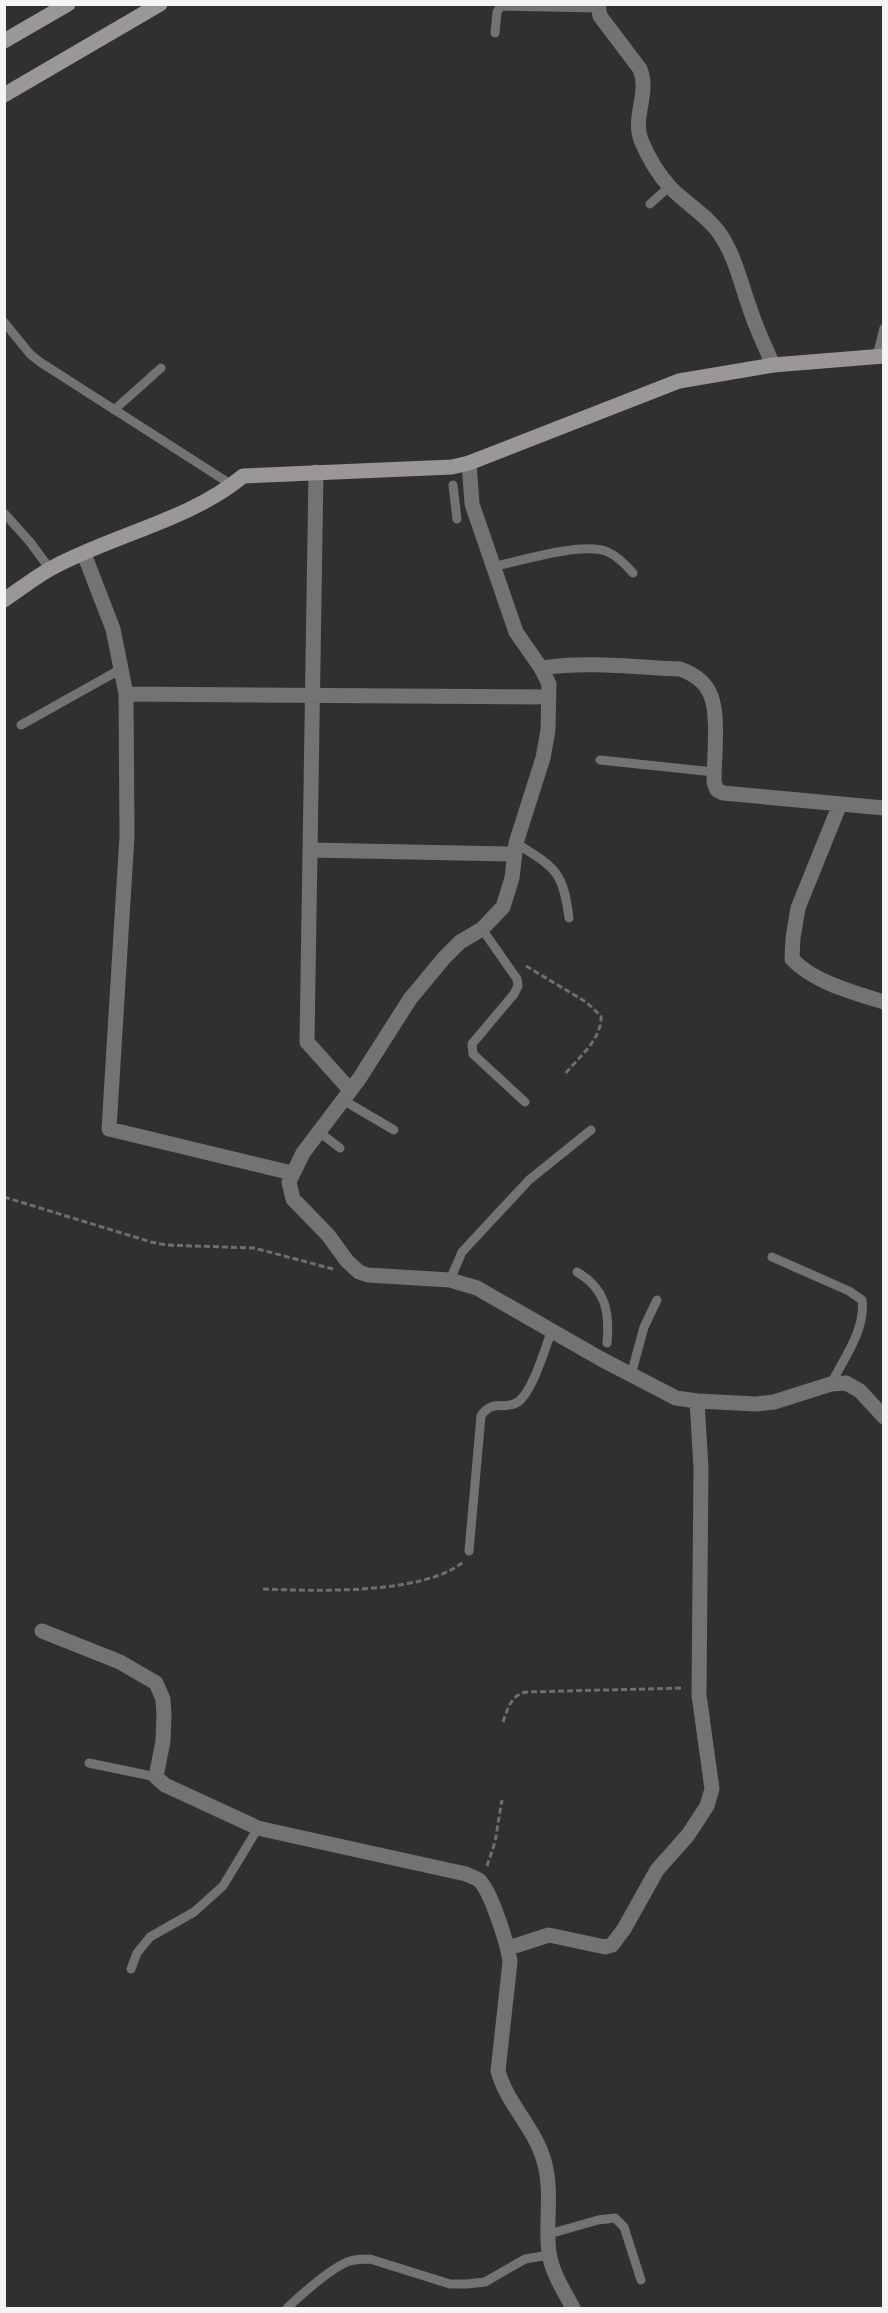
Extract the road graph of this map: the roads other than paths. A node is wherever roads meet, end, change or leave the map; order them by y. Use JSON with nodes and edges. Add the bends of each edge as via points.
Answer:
{"nodes":[{"id":1,"x":68,"y":4,"type":"edge"},
{"id":2,"x":160,"y":4,"type":"edge"},
{"id":3,"x":598,"y":6,"type":"edge"},
{"id":4,"x":495,"y":33,"type":"dead end"},
{"id":5,"x":4,"y":41,"type":"edge"},
{"id":6,"x":4,"y":95,"type":"edge"},
{"id":7,"x":669,"y":186,"type":"junction"},
{"id":8,"x":650,"y":204,"type":"dead end"},
{"id":9,"x":4,"y":322,"type":"edge"},
{"id":10,"x":884,"y":328,"type":"edge"},
{"id":11,"x":880,"y":356,"type":"edge"},
{"id":12,"x":773,"y":365,"type":"junction"},
{"id":13,"x":161,"y":368,"type":"dead end"},
{"id":14,"x":114,"y":410,"type":"junction"},
{"id":15,"x":469,"y":463,"type":"junction"},
{"id":16,"x":316,"y":472,"type":"junction"},
{"id":17,"x":232,"y":485,"type":"junction"},
{"id":18,"x":453,"y":485,"type":"dead end"},
{"id":19,"x":4,"y":513,"type":"edge"},
{"id":20,"x":457,"y":519,"type":"dead end"},
{"id":21,"x":84,"y":554,"type":"junction"},
{"id":22,"x":493,"y":567,"type":"junction"},
{"id":23,"x":50,"y":569,"type":"junction"},
{"id":24,"x":633,"y":573,"type":"dead end"},
{"id":25,"x":4,"y":600,"type":"edge"},
{"id":26,"x":542,"y":668,"type":"junction"},
{"id":27,"x":121,"y":669,"type":"junction"},
{"id":28,"x":126,"y":694,"type":"junction"},
{"id":29,"x":313,"y":696,"type":"junction"},
{"id":30,"x":549,"y":697,"type":"junction"},
{"id":31,"x":21,"y":725,"type":"dead end"},
{"id":32,"x":600,"y":760,"type":"dead end"},
{"id":33,"x":714,"y":772,"type":"junction"},
{"id":34,"x":840,"y":804,"type":"junction"},
{"id":35,"x":884,"y":808,"type":"edge"},
{"id":36,"x":515,"y":849,"type":"junction"},
{"id":37,"x":310,"y":850,"type":"junction"},
{"id":38,"x":570,"y":918,"type":"dead end"},
{"id":39,"x":482,"y":929,"type":"junction"},
{"id":40,"x":884,"y":1002,"type":"edge"},
{"id":41,"x":347,"y":1095,"type":"junction"},
{"id":42,"x":525,"y":1102,"type":"dead end"},
{"id":43,"x":394,"y":1130,"type":"dead end"},
{"id":44,"x":591,"y":1130,"type":"dead end"},
{"id":45,"x":319,"y":1132,"type":"junction"},
{"id":46,"x":340,"y":1148,"type":"dead end"},
{"id":47,"x":292,"y":1173,"type":"junction"},
{"id":48,"x":772,"y":1257,"type":"dead end"},
{"id":49,"x":577,"y":1272,"type":"dead end"},
{"id":50,"x":450,"y":1280,"type":"junction"},
{"id":51,"x":657,"y":1300,"type":"dead end"},
{"id":52,"x":552,"y":1330,"type":"junction"},
{"id":53,"x":607,"y":1342,"type":"dead end"},
{"id":54,"x":631,"y":1375,"type":"junction"},
{"id":55,"x":831,"y":1384,"type":"junction"},
{"id":56,"x":697,"y":1401,"type":"junction"},
{"id":57,"x":884,"y":1417,"type":"edge"},
{"id":58,"x":469,"y":1551,"type":"road end"},
{"id":59,"x":42,"y":1631,"type":"dead end"},
{"id":60,"x":89,"y":1763,"type":"dead end"},
{"id":61,"x":156,"y":1777,"type":"junction"},
{"id":62,"x":258,"y":1828,"type":"junction"},
{"id":63,"x":508,"y":1948,"type":"junction"},
{"id":64,"x":131,"y":1969,"type":"dead end"},
{"id":65,"x":549,"y":2234,"type":"junction"},
{"id":66,"x":549,"y":2255,"type":"junction"},
{"id":67,"x":641,"y":2280,"type":"dead end"},
{"id":68,"x":287,"y":2308,"type":"edge"},
{"id":69,"x":573,"y":2308,"type":"edge"}],
"edges":[{"from":1,"to":5,"type":"street"},
{"from":2,"to":6,"type":"street"},
{"from":3,"to":4,"type":"lane","via":[[501,6]]},
{"from":3,"to":7,"type":"street","via":[[600,16],[644,77],[640,138]]},
{"from":7,"to":8,"type":"lane"},
{"from":7,"to":12,"type":"street","via":[[702,213],[727,246]]},
{"from":9,"to":14,"type":"lane","via":[[40,362]]},
{"from":10,"to":11,"type":"lane"},
{"from":11,"to":12,"type":"street"},
{"from":12,"to":15,"type":"street","via":[[679,381]]},
{"from":13,"to":14,"type":"lane"},
{"from":14,"to":17,"type":"lane"},
{"from":15,"to":16,"type":"street","via":[[452,470]]},
{"from":15,"to":22,"type":"street","via":[[472,504]]},
{"from":16,"to":17,"type":"street","via":[[243,476]]},
{"from":16,"to":29,"type":"street"},
{"from":17,"to":21,"type":"street"},
{"from":18,"to":20,"type":"lane"},
{"from":19,"to":23,"type":"lane"},
{"from":21,"to":23,"type":"street"},
{"from":21,"to":27,"type":"street","via":[[113,629]]},
{"from":22,"to":24,"type":"lane","via":[[594,548],[608,552]]},
{"from":22,"to":26,"type":"street","via":[[516,632]]},
{"from":23,"to":25,"type":"street"},
{"from":26,"to":30,"type":"street","via":[[549,684]]},
{"from":26,"to":33,"type":"street","via":[[598,664],[680,669],[693,674],[711,695]]},
{"from":27,"to":28,"type":"street"},
{"from":27,"to":31,"type":"lane"},
{"from":28,"to":29,"type":"street"},
{"from":28,"to":47,"type":"street","via":[[127,836],[109,1129]]},
{"from":29,"to":30,"type":"street"},
{"from":29,"to":37,"type":"street"},
{"from":30,"to":36,"type":"street","via":[[543,758]]},
{"from":32,"to":33,"type":"lane"},
{"from":33,"to":34,"type":"street","via":[[717,789],[723,793]]},
{"from":34,"to":35,"type":"street"},
{"from":34,"to":40,"type":"street","via":[[798,908],[792,959],[801,969]]},
{"from":36,"to":37,"type":"street"},
{"from":36,"to":38,"type":"lane","via":[[543,861],[558,874],[566,890]]},
{"from":36,"to":39,"type":"street","via":[[503,907]]},
{"from":37,"to":41,"type":"street","via":[[307,1042]]},
{"from":39,"to":41,"type":"street","via":[[460,942],[410,999]]},
{"from":39,"to":42,"type":"lane","via":[[518,986],[471,1050]]},
{"from":41,"to":43,"type":"lane"},
{"from":41,"to":45,"type":"street"},
{"from":44,"to":50,"type":"lane","via":[[529,1180],[462,1252]]},
{"from":45,"to":46,"type":"lane"},
{"from":45,"to":47,"type":"street"},
{"from":47,"to":50,"type":"street","via":[[289,1182],[293,1199],[359,1272]]},
{"from":48,"to":55,"type":"lane","via":[[862,1300],[861,1323]]},
{"from":49,"to":53,"type":"lane","via":[[598,1288],[604,1302]]},
{"from":50,"to":52,"type":"street","via":[[477,1287]]},
{"from":51,"to":54,"type":"lane","via":[[644,1327]]},
{"from":52,"to":54,"type":"street"},
{"from":52,"to":58,"type":"lane","via":[[530,1386],[520,1400],[493,1405],[481,1416]]},
{"from":54,"to":56,"type":"street","via":[[676,1398]]},
{"from":55,"to":56,"type":"street","via":[[774,1402]]},
{"from":55,"to":57,"type":"street","via":[[846,1383],[860,1391]]},
{"from":56,"to":63,"type":"street","via":[[701,1468],[699,1687],[712,1789],[707,1806],[657,1870],[612,1945],[604,1947],[549,1935]]},
{"from":59,"to":61,"type":"street","via":[[120,1662],[156,1683],[164,1715]]},
{"from":60,"to":61,"type":"lane"},
{"from":61,"to":62,"type":"street","via":[[165,1785]]},
{"from":62,"to":63,"type":"street","via":[[479,1880],[487,1891]]},
{"from":62,"to":64,"type":"lane","via":[[223,1887],[194,1912],[150,1937],[137,1953]]},
{"from":63,"to":65,"type":"street","via":[[510,1962],[498,2071],[502,2086],[536,2139],[544,2161]]},
{"from":65,"to":66,"type":"street"},
{"from":65,"to":67,"type":"lane","via":[[615,2218],[624,2227]]},
{"from":66,"to":68,"type":"lane","via":[[525,2259],[485,2282],[468,2284],[450,2284],[359,2259],[330,2273]]},
{"from":66,"to":69,"type":"street"}]}
